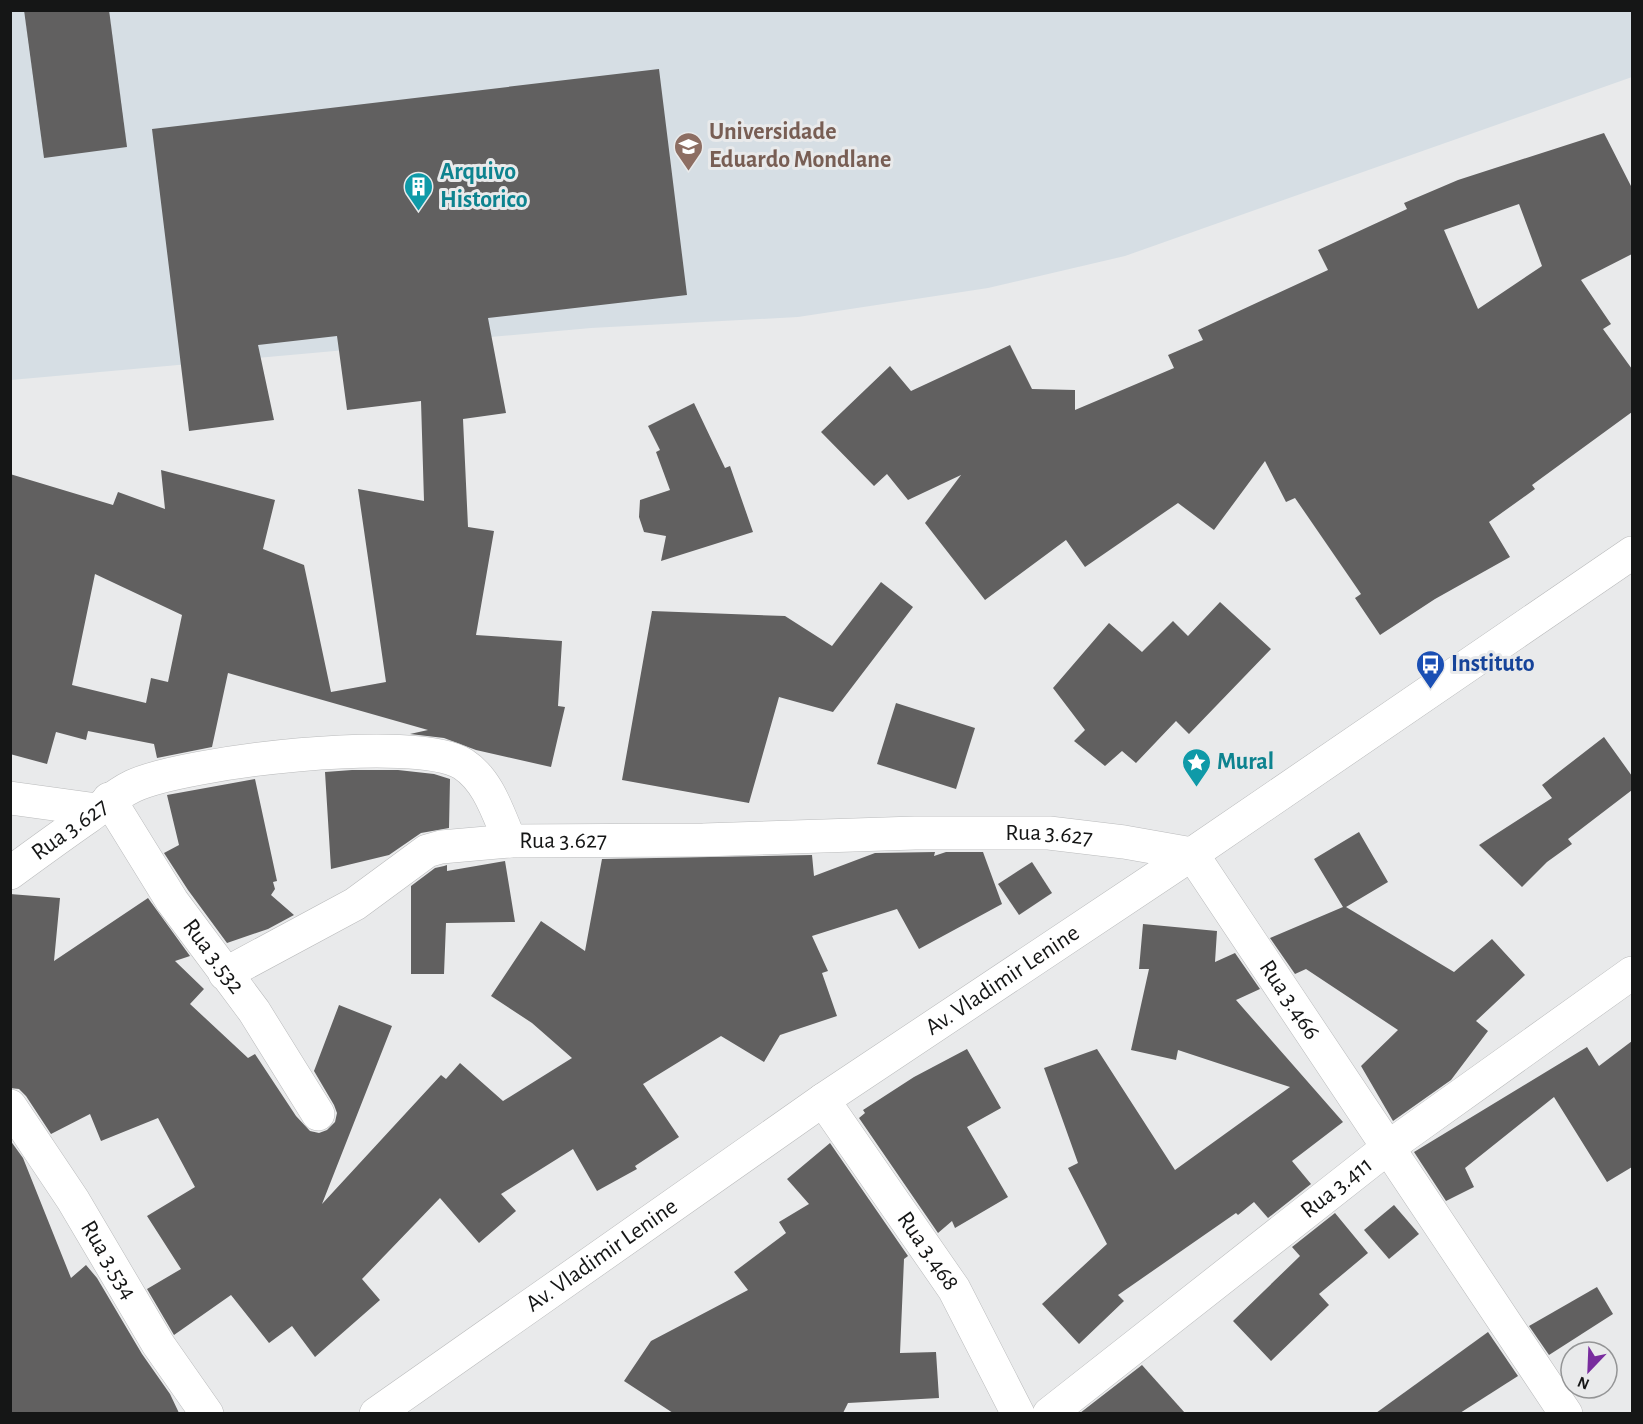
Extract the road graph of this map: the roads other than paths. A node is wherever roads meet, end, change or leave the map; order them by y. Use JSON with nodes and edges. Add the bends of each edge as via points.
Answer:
{"nodes":[{"id":1,"x":1632,"y":553,"type":"edge"},
{"id":2,"x":10,"y":798,"type":"edge"},
{"id":3,"x":103,"y":805,"type":"junction"},
{"id":4,"x":510,"y":841,"type":"junction"},
{"id":5,"x":1192,"y":854,"type":"junction"},
{"id":6,"x":10,"y":873,"type":"edge"},
{"id":7,"x":1632,"y":973,"type":"edge"},
{"id":8,"x":225,"y":974,"type":"junction"},
{"id":9,"x":823,"y":1100,"type":"junction"},
{"id":10,"x":10,"y":1106,"type":"edge"},
{"id":11,"x":318,"y":1114,"type":"dead end"},
{"id":12,"x":1390,"y":1146,"type":"junction"},
{"id":13,"x":207,"y":1413,"type":"edge"},
{"id":14,"x":376,"y":1413,"type":"edge"},
{"id":15,"x":1018,"y":1413,"type":"edge"},
{"id":16,"x":1049,"y":1413,"type":"edge"},
{"id":17,"x":1566,"y":1413,"type":"edge"}],
"edges":[{"from":1,"to":5,"type":"street","name":"Av. Vladimir Lenine"},
{"from":2,"to":3,"type":"street"},
{"from":3,"to":4,"type":"street","name":"Rua 3.627","via":[[133,786],[162,776],[278,756],[410,750],[464,764],[485,786]]},
{"from":3,"to":6,"type":"street","name":"Rua 3.627"},
{"from":3,"to":8,"type":"street","name":"Rua 3.532"},
{"from":4,"to":5,"type":"street","name":"Rua 3.627","via":[[1049,833]]},
{"from":4,"to":8,"type":"street","via":[[427,851],[355,904]]},
{"from":5,"to":9,"type":"street","name":"Av. Vladimir Lenine"},
{"from":5,"to":12,"type":"street","name":"Rua 3.466"},
{"from":7,"to":12,"type":"street","name":"Rua 3.411"},
{"from":8,"to":11,"type":"street","name":"Rua 3.532","via":[[254,1011]]},
{"from":9,"to":14,"type":"street","name":"Av. Vladimir Lenine"},
{"from":9,"to":15,"type":"street","name":"Rua 3.468","via":[[954,1289]]},
{"from":10,"to":13,"type":"street","name":"Rua 3.534","via":[[73,1200],[158,1344]]},
{"from":12,"to":16,"type":"street","name":"Rua 3.411"},
{"from":12,"to":17,"type":"street","name":"Rua 3.466"}]}
